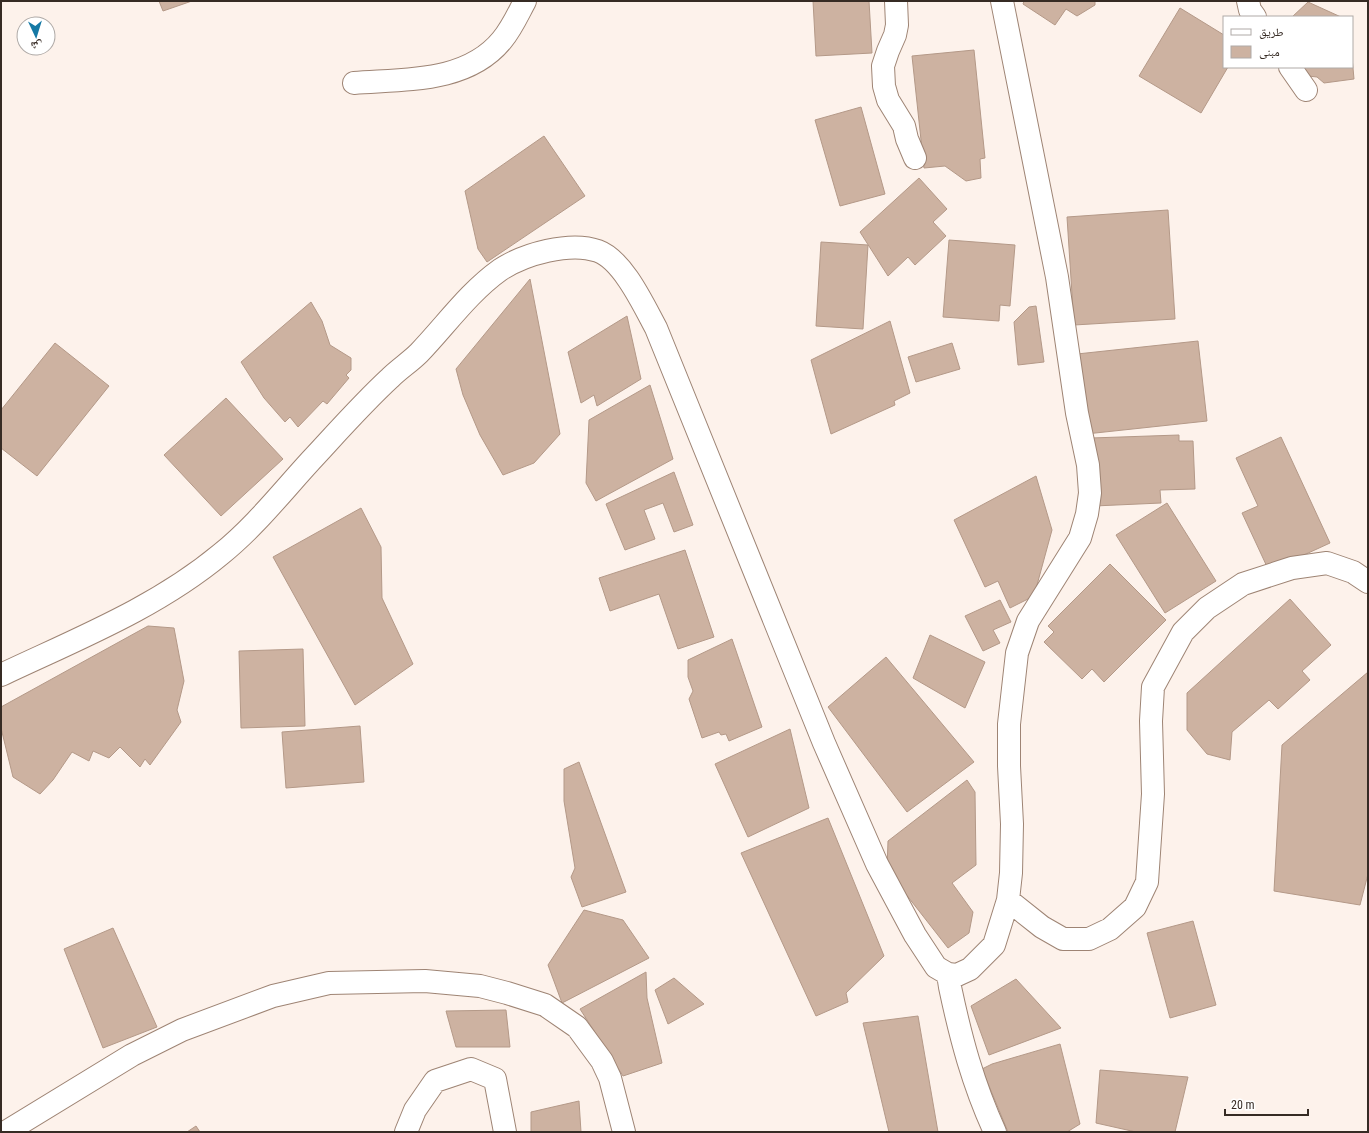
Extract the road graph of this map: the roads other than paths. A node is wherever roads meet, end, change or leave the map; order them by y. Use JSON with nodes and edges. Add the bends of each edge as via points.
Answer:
{"nodes":[{"id":1,"x":525,"y":1,"type":"edge"},
{"id":2,"x":896,"y":1,"type":"edge"},
{"id":3,"x":1002,"y":1,"type":"edge"},
{"id":4,"x":1248,"y":1,"type":"edge"},
{"id":5,"x":1254,"y":16,"type":"edge"},
{"id":6,"x":1291,"y":68,"type":"edge"},
{"id":7,"x":354,"y":83,"type":"dead end"},
{"id":8,"x":1306,"y":90,"type":"dead end"},
{"id":9,"x":915,"y":158,"type":"dead end"},
{"id":10,"x":1368,"y":582,"type":"edge"},
{"id":11,"x":1,"y":675,"type":"edge"},
{"id":12,"x":1008,"y":900,"type":"junction"},
{"id":13,"x":948,"y":974,"type":"junction"},
{"id":14,"x":6,"y":1132,"type":"edge"},
{"id":15,"x":406,"y":1132,"type":"edge"},
{"id":16,"x":505,"y":1132,"type":"edge"},
{"id":17,"x":624,"y":1132,"type":"edge"},
{"id":18,"x":995,"y":1132,"type":"edge"}],
"edges":[{"from":1,"to":7,"type":"street","via":[[502,41],[468,67],[446,74]]},
{"from":2,"to":9,"type":"street","via":[[897,25],[883,66],[884,86],[888,100],[904,126]]},
{"from":3,"to":12,"type":"street","via":[[1057,277],[1077,413],[1088,465],[1090,493],[1080,538],[1028,621],[1017,653],[1009,724],[1012,824]]},
{"from":4,"to":5,"type":"street"},
{"from":6,"to":8,"type":"street"},
{"from":10,"to":12,"type":"street","via":[[1353,572],[1327,563],[1292,568],[1243,584],[1207,608],[1183,632],[1153,687],[1150,721],[1153,794],[1148,882],[1135,907],[1110,929],[1089,939],[1063,939],[1042,927]]},
{"from":11,"to":13,"type":"street","via":[[108,626],[180,586],[223,553],[275,502],[314,456],[390,378],[418,354],[474,293],[500,270],[531,255],[560,248],[598,251],[621,271],[656,328],[862,832],[915,935],[936,967]]},
{"from":12,"to":13,"type":"street","via":[[994,945],[970,969],[957,975]]},
{"from":13,"to":18,"type":"street","via":[[970,1071]]},
{"from":14,"to":17,"type":"street","via":[[132,1055],[182,1030],[273,996],[329,983],[425,981],[480,986],[508,993],[545,1005],[577,1027],[602,1061],[610,1078]]},
{"from":15,"to":16,"type":"street","via":[[415,1110],[435,1081],[471,1069],[495,1079]]}]}
